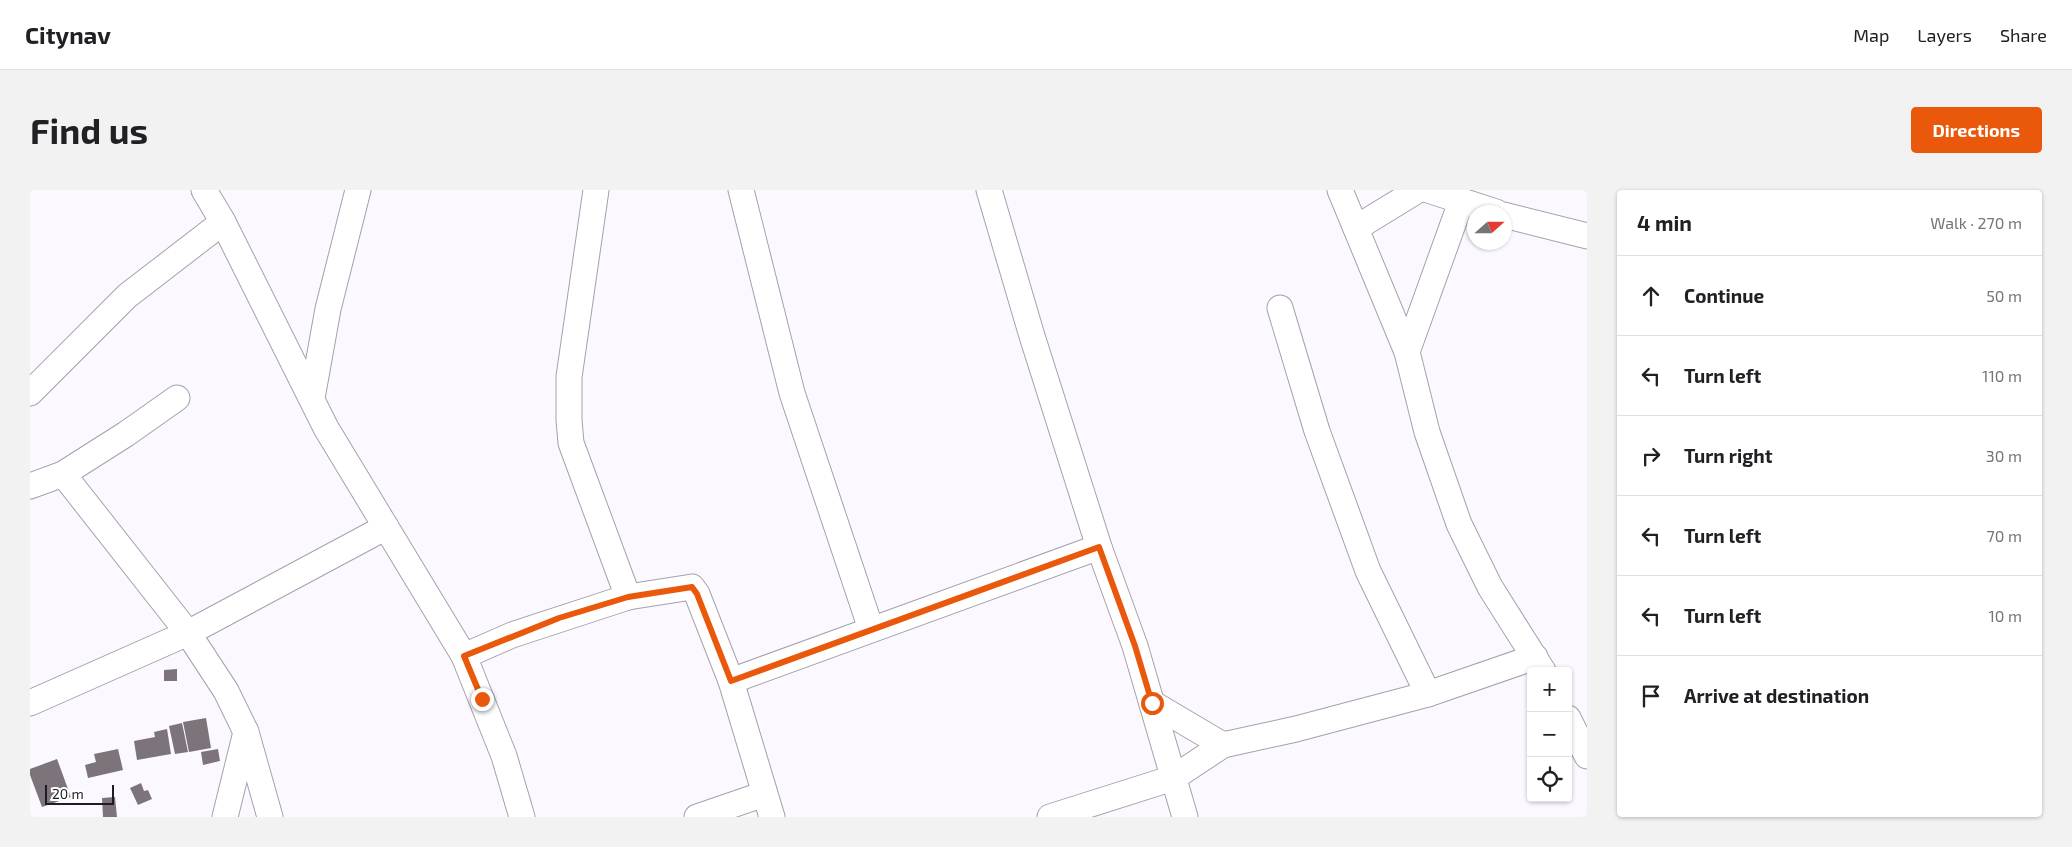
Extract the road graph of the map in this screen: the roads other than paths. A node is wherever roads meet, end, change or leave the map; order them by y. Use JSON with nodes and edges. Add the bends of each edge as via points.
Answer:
{"nodes":[{"id":1,"x":204,"y":190,"type":"edge"},
{"id":2,"x":358,"y":190,"type":"edge"},
{"id":3,"x":596,"y":190,"type":"edge"},
{"id":4,"x":740,"y":190,"type":"edge"},
{"id":5,"x":989,"y":190,"type":"edge"},
{"id":6,"x":1340,"y":190,"type":"edge"},
{"id":7,"x":1418,"y":190,"type":"edge"},
{"id":8,"x":1428,"y":190,"type":"edge"},
{"id":9,"x":1461,"y":202,"type":"junction"},
{"id":10,"x":1472,"y":205,"type":"edge"},
{"id":11,"x":1512,"y":217,"type":"edge"},
{"id":12,"x":223,"y":222,"type":"junction"},
{"id":13,"x":1356,"y":228,"type":"junction"},
{"id":14,"x":1587,"y":236,"type":"edge"},
{"id":15,"x":1280,"y":308,"type":"dead end"},
{"id":16,"x":1407,"y":352,"type":"junction"},
{"id":17,"x":30,"y":393,"type":"edge"},
{"id":18,"x":177,"y":398,"type":"dead end"},
{"id":19,"x":312,"y":398,"type":"junction"},
{"id":20,"x":63,"y":474,"type":"junction"},
{"id":21,"x":30,"y":486,"type":"edge"},
{"id":22,"x":386,"y":526,"type":"junction"},
{"id":23,"x":1099,"y":547,"type":"junction"},
{"id":24,"x":628,"y":597,"type":"junction"},
{"id":25,"x":871,"y":629,"type":"junction"},
{"id":26,"x":188,"y":634,"type":"junction"},
{"id":27,"x":464,"y":656,"type":"junction"},
{"id":28,"x":1539,"y":664,"type":"edge"},
{"id":29,"x":731,"y":681,"type":"junction"},
{"id":30,"x":1428,"y":694,"type":"junction"},
{"id":31,"x":30,"y":703,"type":"edge"},
{"id":32,"x":1152,"y":703,"type":"junction"},
{"id":33,"x":1572,"y":726,"type":"edge"},
{"id":34,"x":246,"y":732,"type":"junction"},
{"id":35,"x":1223,"y":744,"type":"junction"},
{"id":36,"x":1587,"y":756,"type":"edge"},
{"id":37,"x":1173,"y":778,"type":"junction"},
{"id":38,"x":768,"y":806,"type":"edge"},
{"id":39,"x":225,"y":817,"type":"edge"},
{"id":40,"x":270,"y":817,"type":"edge"},
{"id":41,"x":522,"y":817,"type":"edge"},
{"id":42,"x":697,"y":817,"type":"edge"},
{"id":43,"x":1050,"y":817,"type":"edge"},
{"id":44,"x":1185,"y":817,"type":"edge"}],
"edges":[{"from":1,"to":12,"type":"street"},
{"from":2,"to":19,"type":"street","via":[[328,309]]},
{"from":3,"to":24,"type":"street","via":[[570,376],[569,420],[571,443]]},
{"from":4,"to":25,"type":"street","via":[[792,393]]},
{"from":5,"to":23,"type":"street"},
{"from":6,"to":13,"type":"street"},
{"from":7,"to":13,"type":"street"},
{"from":8,"to":9,"type":"street"},
{"from":9,"to":10,"type":"street"},
{"from":9,"to":16,"type":"street"},
{"from":11,"to":14,"type":"street"},
{"from":12,"to":17,"type":"street","via":[[127,296]]},
{"from":12,"to":19,"type":"street"},
{"from":13,"to":16,"type":"street"},
{"from":15,"to":30,"type":"street","via":[[1316,431],[1368,572]]},
{"from":16,"to":28,"type":"street","via":[[1427,432],[1459,524],[1490,588]]},
{"from":18,"to":20,"type":"street"},
{"from":19,"to":22,"type":"street","via":[[326,428]]},
{"from":20,"to":21,"type":"street"},
{"from":20,"to":26,"type":"street"},
{"from":22,"to":26,"type":"street"},
{"from":22,"to":27,"type":"street"},
{"from":23,"to":25,"type":"street"},
{"from":23,"to":32,"type":"street"},
{"from":24,"to":27,"type":"street","via":[[559,618]]},
{"from":24,"to":29,"type":"street","via":[[692,587]]},
{"from":25,"to":29,"type":"street"},
{"from":26,"to":31,"type":"street"},
{"from":26,"to":34,"type":"street","via":[[226,691]]},
{"from":27,"to":41,"type":"street","via":[[504,756]]},
{"from":28,"to":30,"type":"street"},
{"from":29,"to":38,"type":"street"},
{"from":30,"to":35,"type":"street","via":[[1296,729]]},
{"from":32,"to":35,"type":"street"},
{"from":32,"to":37,"type":"street"},
{"from":33,"to":36,"type":"street"},
{"from":34,"to":39,"type":"street"},
{"from":34,"to":40,"type":"street"},
{"from":35,"to":37,"type":"street"},
{"from":37,"to":43,"type":"street"},
{"from":37,"to":44,"type":"street"},
{"from":38,"to":42,"type":"street"}]}
